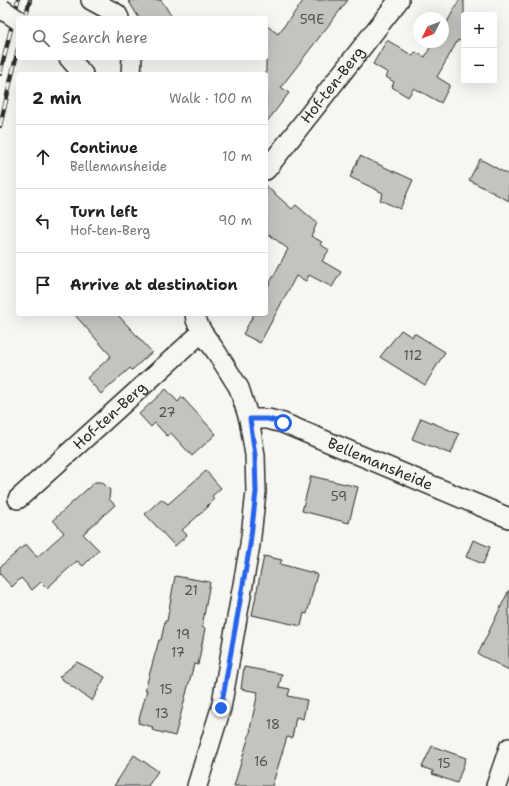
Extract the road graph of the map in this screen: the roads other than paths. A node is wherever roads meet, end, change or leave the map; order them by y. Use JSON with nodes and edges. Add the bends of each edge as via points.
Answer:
{"nodes":[{"id":1,"x":91,"y":0,"type":"edge"},
{"id":2,"x":399,"y":0,"type":"edge"},
{"id":3,"x":1,"y":8,"type":"edge"},
{"id":4,"x":118,"y":16,"type":"edge"},
{"id":5,"x":16,"y":19,"type":"edge"},
{"id":6,"x":132,"y":60,"type":"edge"},
{"id":7,"x":131,"y":72,"type":"edge"},
{"id":8,"x":268,"y":167,"type":"edge"},
{"id":9,"x":195,"y":316,"type":"edge"},
{"id":10,"x":202,"y":332,"type":"junction"},
{"id":11,"x":250,"y":419,"type":"junction"},
{"id":12,"x":18,"y":499,"type":"dead end"},
{"id":13,"x":509,"y":518,"type":"edge"},
{"id":14,"x":509,"y":748,"type":"edge"},
{"id":15,"x":197,"y":786,"type":"edge"},
{"id":16,"x":496,"y":786,"type":"edge"}],
"edges":[{"from":1,"to":4,"type":"street"},
{"from":2,"to":8,"type":"street","name":"Hof-ten-Berg"},
{"from":3,"to":5,"type":"street","bridge":true},
{"from":6,"to":7,"type":"street"},
{"from":9,"to":10,"type":"street"},
{"from":10,"to":11,"type":"street","via":[[239,388]]},
{"from":10,"to":12,"type":"street","name":"Hof-ten-Berg"},
{"from":11,"to":13,"type":"street","name":"Bellemansheide","via":[[268,419],[283,423]]},
{"from":11,"to":15,"type":"street","via":[[255,455],[256,492],[250,545],[221,708]]},
{"from":14,"to":16,"type":"street"}]}
